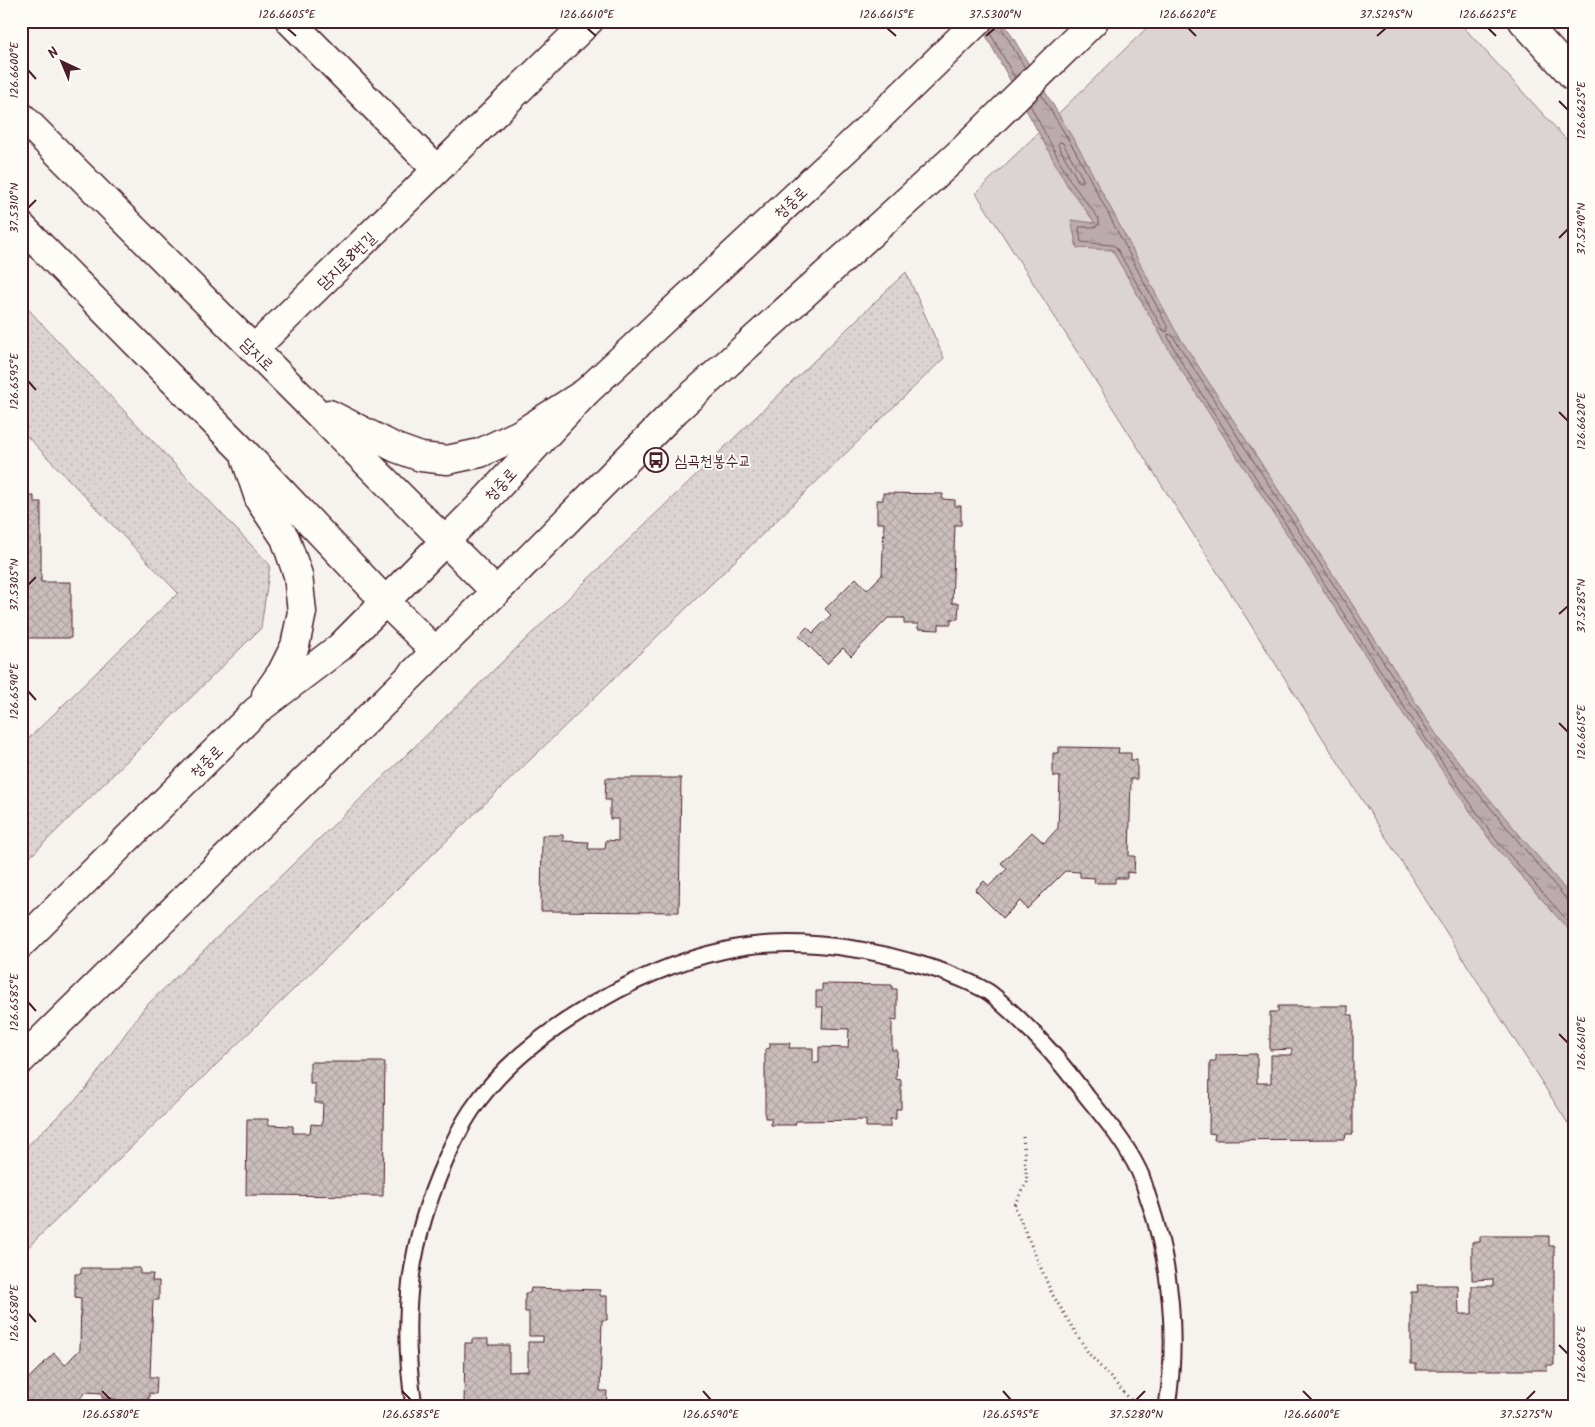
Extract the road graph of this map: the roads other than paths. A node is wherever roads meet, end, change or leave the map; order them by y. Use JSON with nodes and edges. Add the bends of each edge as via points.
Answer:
{"nodes":[{"id":1,"x":290,"y":21,"type":"edge"},
{"id":2,"x":589,"y":21,"type":"edge"},
{"id":3,"x":978,"y":21,"type":"edge"},
{"id":4,"x":1094,"y":21,"type":"edge"},
{"id":5,"x":1523,"y":21,"type":"edge"},
{"id":6,"x":1574,"y":77,"type":"edge"},
{"id":7,"x":21,"y":116,"type":"edge"},
{"id":8,"x":438,"y":170,"type":"junction"},
{"id":9,"x":21,"y":226,"type":"edge"},
{"id":10,"x":254,"y":349,"type":"junction"},
{"id":11,"x":586,"y":392,"type":"junction"},
{"id":12,"x":306,"y":403,"type":"junction"},
{"id":13,"x":243,"y":451,"type":"junction"},
{"id":14,"x":445,"y":541,"type":"junction"},
{"id":15,"x":496,"y":592,"type":"junction"},
{"id":16,"x":386,"y":602,"type":"junction"},
{"id":17,"x":435,"y":651,"type":"junction"},
{"id":18,"x":256,"y":710,"type":"junction"},
{"id":19,"x":21,"y":944,"type":"edge"},
{"id":20,"x":21,"y":1060,"type":"edge"},
{"id":21,"x":414,"y":1406,"type":"edge"},
{"id":22,"x":1167,"y":1406,"type":"edge"}],
"edges":[{"from":1,"to":8,"type":"main road"},
{"from":2,"to":8,"type":"main road","name":"담지로8번길"},
{"from":3,"to":11,"type":"main road","name":"청중로"},
{"from":4,"to":15,"type":"main road","via":[[963,150],[676,410]]},
{"from":5,"to":6,"type":"main road"},
{"from":7,"to":10,"type":"main road","name":"담지로"},
{"from":8,"to":10,"type":"main road","name":"담지로8번길"},
{"from":9,"to":13,"type":"main road"},
{"from":10,"to":12,"type":"main road","name":"담지로"},
{"from":11,"to":12,"type":"main road","via":[[520,434],[480,453],[447,460],[396,448]]},
{"from":11,"to":14,"type":"main road","name":"청중로"},
{"from":12,"to":14,"type":"main road","name":"담지로"},
{"from":13,"to":16,"type":"main road"},
{"from":13,"to":18,"type":"main road","via":[[260,501],[285,538],[298,575],[302,612],[295,646]]},
{"from":14,"to":15,"type":"main road","name":"담지로"},
{"from":14,"to":16,"type":"main road","name":"청중로"},
{"from":15,"to":17,"type":"main road"},
{"from":16,"to":17,"type":"main road"},
{"from":16,"to":18,"type":"main road","name":"청중로","via":[[340,647]]},
{"from":17,"to":20,"type":"main road"},
{"from":18,"to":19,"type":"main road","name":"청중로"},
{"from":21,"to":22,"type":"lane","via":[[407,1348],[408,1305],[420,1227],[436,1182],[469,1113],[486,1090],[522,1053],[607,995],[654,973],[728,949],[794,943],[878,952],[936,969],[987,991],[1056,1056],[1122,1142],[1140,1174],[1153,1214],[1165,1262],[1169,1297],[1172,1354]]}]}
